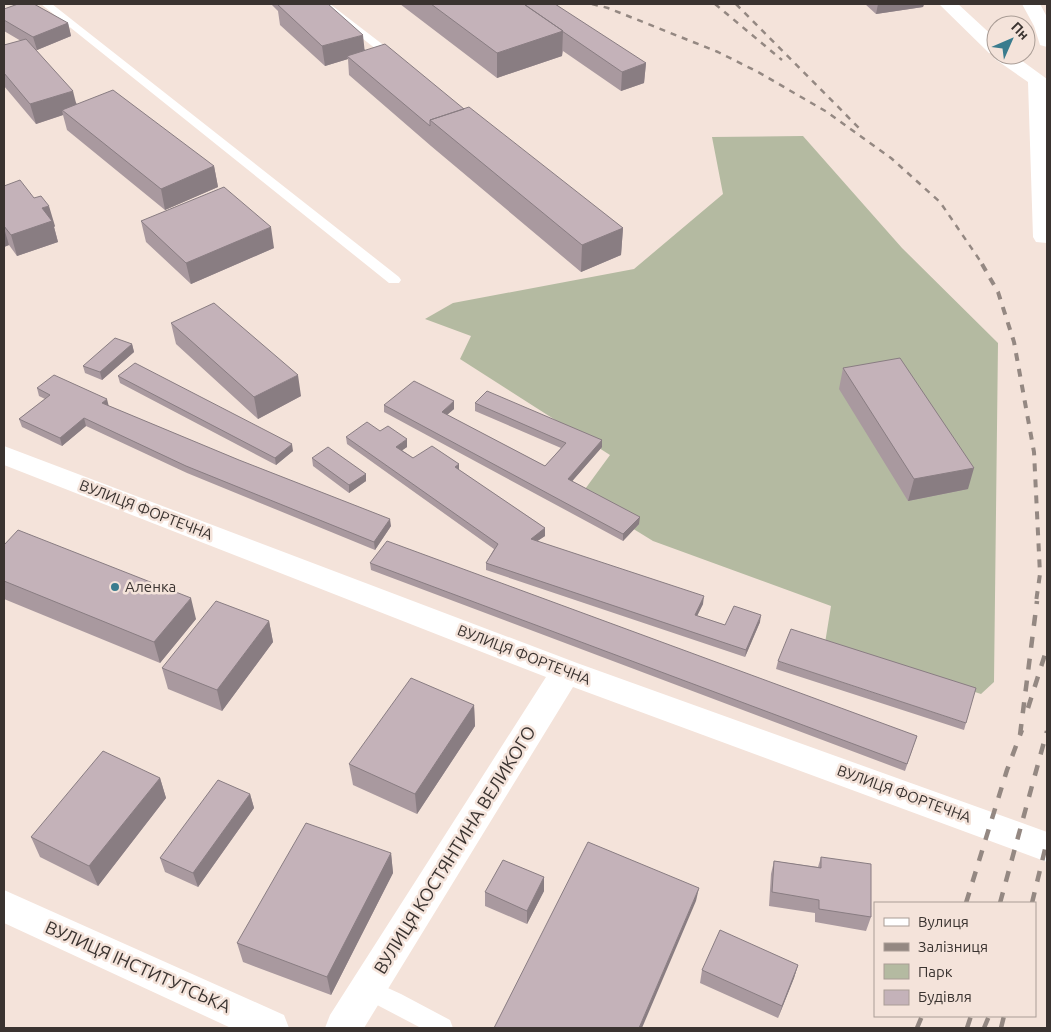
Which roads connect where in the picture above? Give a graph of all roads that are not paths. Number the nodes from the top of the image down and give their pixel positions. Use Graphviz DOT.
graph roads {
  1 [pos="46,4"];
  2 [pos="324,4"];
  3 [pos="948,4"];
  4 [pos="1031,4"];
  5 [pos="986,40"];
  6 [pos="1047,41"];
  7 [pos="402,65"];
  8 [pos="1024,65"];
  9 [pos="1043,74"];
  10 [pos="1044,237"];
  11 [pos="394,280"];
  12 [pos="4,455"];
  13 [pos="566,672"];
  14 [pos="1047,847"];
  15 [pos="4,906"];
  16 [pos="368,989"];
  17 [pos="271,1028"];
  18 [pos="344,1028"];
  19 [pos="442,1028"];
  1 -- 11 [label="lane"];
  2 -- 7 [label="lane"];
  3 -- 5 [label="street"];
  4 -- 6 [label="street"];
  8 -- 9 [label="street"];
  9 -- 10 [label="street"];
  12 -- 13 [label="street, ВУЛИЦЯ ФОРТЕЧНА"];
  13 -- 14 [label="street, ВУЛИЦЯ ФОРТЕЧНА"];
  13 -- 16 [label="street, ВУЛИЦЯ КОСТЯНТИНА ВЕЛИКОГО"];
  15 -- 17 [label="street, ВУЛИЦЯ ІНСТИТУТСЬКА"];
  16 -- 18 [label="street, ВУЛИЦЯ КОСТЯНТИНА ВЕЛИКОГО"];
  16 -- 19 [label="lane"];
}
